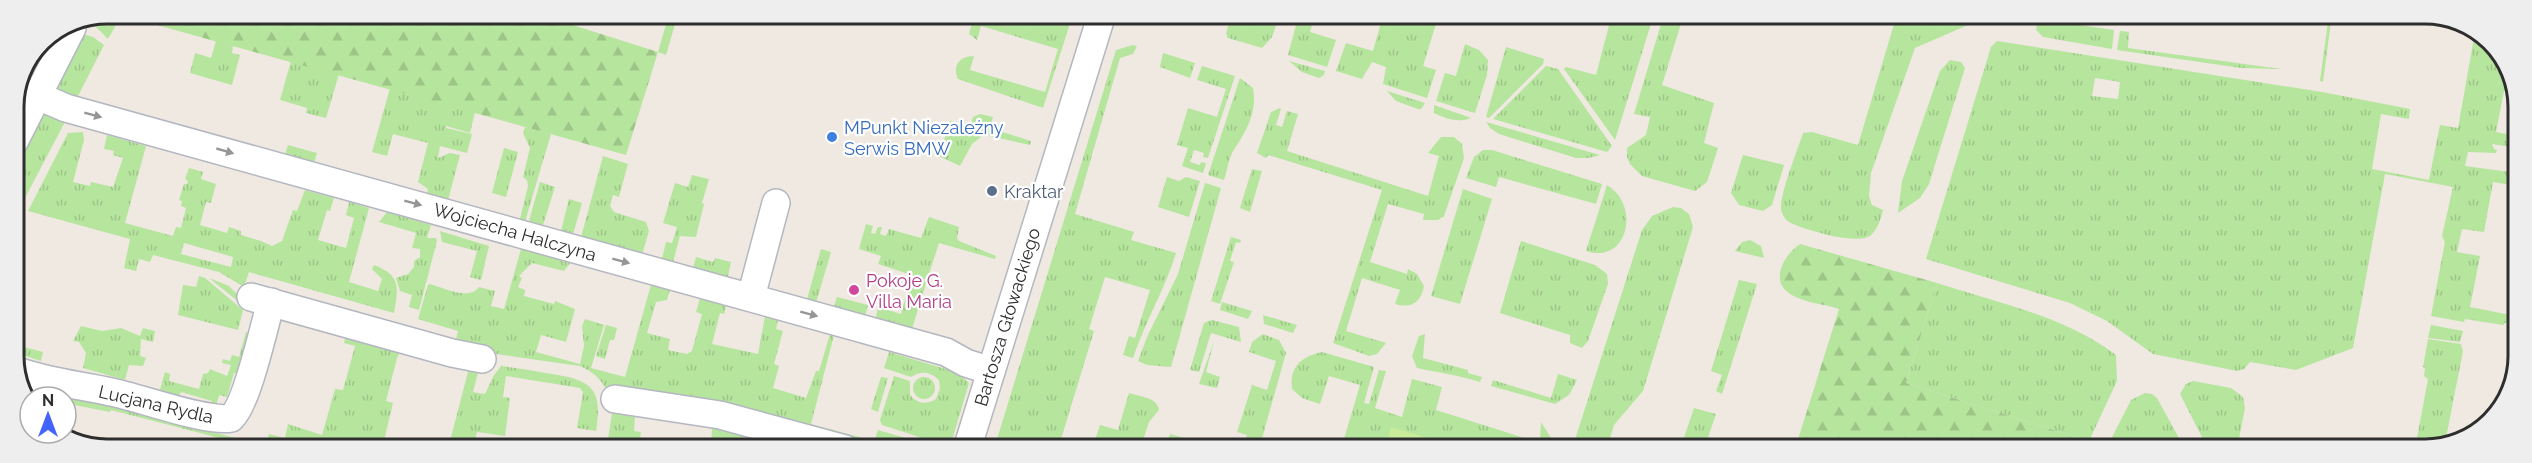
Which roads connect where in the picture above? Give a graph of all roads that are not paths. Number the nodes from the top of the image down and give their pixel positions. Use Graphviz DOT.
graph roads {
  1 [pos="1099,24"];
  2 [pos="69,33"];
  3 [pos="38,96"];
  4 [pos="24,123"];
  5 [pos="776,203"];
  6 [pos="751,297"];
  7 [pos="482,359"];
  8 [pos="991,371"];
  9 [pos="26,374"];
  10 [pos="615,399"];
  11 [pos="808,439"];
  12 [pos="970,439"];
  1 -- 8 [label="street, Bartosza Głowackiego"];
  2 -- 3 [label="street"];
  3 -- 4 [label="street"];
  3 -- 6 [label="street, Wojciecha Halczyna, one-way"];
  5 -- 6 [label="street"];
  6 -- 8 [label="street, Wojciecha Halczyna, one-way"];
  7 -- 9 [label="street, Lucjana Rydla"];
  8 -- 12 [label="street, Bartosza Głowackiego"];
  10 -- 11 [label="street"];
}
